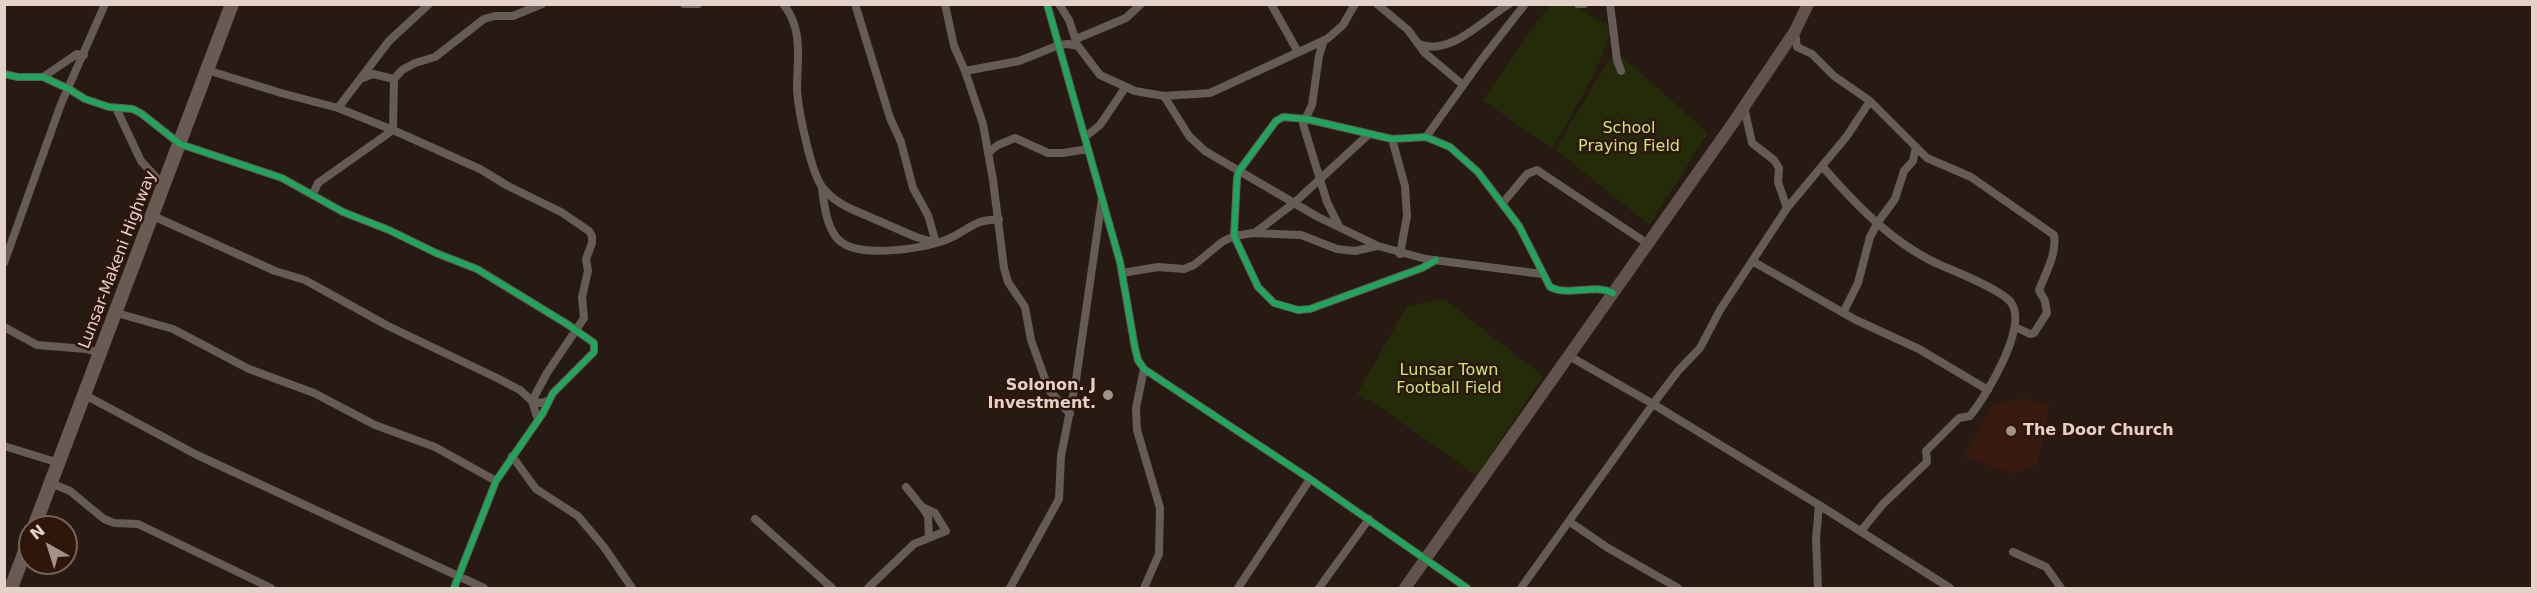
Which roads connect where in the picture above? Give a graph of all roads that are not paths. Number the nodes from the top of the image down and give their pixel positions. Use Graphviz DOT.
graph roads {
  1 [pos="105,4"];
  2 [pos="232,4"];
  3 [pos="429,4"];
  4 [pos="684,4"];
  5 [pos="698,4"];
  6 [pos="783,4"];
  7 [pos="855,4"];
  8 [pos="945,4"];
  9 [pos="1047,4"];
  10 [pos="1059,4"];
  11 [pos="1141,4"];
  12 [pos="1271,4"];
  13 [pos="1355,4"];
  14 [pos="1377,4"];
  15 [pos="1509,4"];
  16 [pos="1525,4"];
  17 [pos="1578,4"];
  18 [pos="1584,4"];
  19 [pos="1610,4"];
  20 [pos="1808,4"];
  21 [pos="536,6"];
  22 [pos="1795,31"];
  23 [pos="1324,40"];
  24 [pos="1071,42"];
  25 [pos="1419,44"];
  26 [pos="1298,52"];
  27 [pos="84,55"];
  28 [pos="207,70"];
  29 [pos="965,71"];
  30 [pos="1622,71"];
  31 [pos="4,74"];
  32 [pos="43,77"];
  33 [pos="362,78"];
  34 [pos="394,79"];
  35 [pos="1463,86"];
  36 [pos="69,88"];
  37 [pos="1125,88"];
  38 [pos="1164,96"];
  39 [pos="1870,101"];
  40 [pos="1744,107"];
  41 [pos="116,108"];
  42 [pos="338,108"];
  43 [pos="1306,118"];
  44 [pos="393,130"];
  45 [pos="1369,134"];
  46 [pos="1085,137"];
  47 [pos="1426,137"];
  48 [pos="1392,139"];
  49 [pos="180,144"];
  50 [pos="1916,147"];
  51 [pos="1088,149"];
  52 [pos="988,153"];
  53 [pos="1822,166"];
  54 [pos="1239,171"];
  55 [pos="1320,178"];
  56 [pos="164,186"];
  57 [pos="822,188"];
  58 [pos="313,194"];
  59 [pos="1103,195"];
  60 [pos="1294,203"];
  61 [pos="1502,204"];
  62 [pos="1787,208"];
  63 [pos="153,216"];
  64 [pos="999,219"];
  65 [pos="1878,222"];
  66 [pos="1342,229"];
  67 [pos="1253,233"];
  68 [pos="1234,236"];
  69 [pos="936,243"];
  70 [pos="1648,244"];
  71 [pos="1377,246"];
  72 [pos="1400,254"];
  73 [pos="1436,260"];
  74 [pos="1752,261"];
  75 [pos="4,263"];
  76 [pos="1122,273"];
  77 [pos="1542,274"];
  78 [pos="1613,293"];
  79 [pos="117,313"];
  80 [pos="1843,313"];
  81 [pos="4,327"];
  82 [pos="2015,327"];
  83 [pos="578,331"];
  84 [pos="100,353"];
  85 [pos="1569,356"];
  86 [pos="1144,369"];
  87 [pos="1988,390"];
  88 [pos="85,394"];
  89 [pos="548,400"];
  90 [pos="532,401"];
  91 [pos="1653,404"];
  92 [pos="1070,414"];
  93 [pos="538,420"];
  94 [pos="4,446"];
  95 [pos="512,456"];
  96 [pos="59,463"];
  97 [pos="1310,479"];
  98 [pos="496,481"];
  99 [pos="51,483"];
  100 [pos="906,487"];
  101 [pos="1819,505"];
  102 [pos="922,507"];
  103 [pos="39,515"];
  104 [pos="755,519"];
  105 [pos="1369,519"];
  106 [pos="1570,522"];
  107 [pos="1861,531"];
  108 [pos="929,537"];
  109 [pos="2013,552"];
  110 [pos="1426,559"];
  111 [pos="18,570"];
  112 [pos="459,577"];
  113 [pos="1931,578"];
  114 [pos="11,588"];
  115 [pos="271,588"];
  116 [pos="454,588"];
  117 [pos="484,588"];
  118 [pos="632,588"];
  119 [pos="832,588"];
  120 [pos="868,588"];
  121 [pos="1010,588"];
  122 [pos="1144,588"];
  123 [pos="1238,588"];
  124 [pos="1319,588"];
  125 [pos="1405,588"];
  126 [pos="1467,588"];
  127 [pos="1521,588"];
  128 [pos="1678,588"];
  129 [pos="1818,588"];
  130 [pos="1932,588"];
  131 [pos="1950,588"];
  132 [pos="2061,588"];
  1 -- 27 [label="street"];
  2 -- 28 [label="main road, Lunsar-Makeni Highway"];
  3 -- 33 [label="street"];
  4 -- 5 [label="street"];
  6 -- 57 [label="street"];
  7 -- 69 [label="street"];
  8 -- 29 [label="street"];
  9 -- 24 [label="street"];
  10 -- 24 [label="street"];
  11 -- 24 [label="street"];
  12 -- 26 [label="street"];
  13 -- 23 [label="street"];
  14 -- 25 [label="street"];
  15 -- 25 [label="street"];
  16 -- 35 [label="street"];
  17 -- 18 [label="street"];
  19 -- 30 [label="street"];
  20 -- 22 [label="street"];
  21 -- 34 [label="street"];
  22 -- 39 [label="street"];
  22 -- 40 [label="street"];
  23 -- 26 [label="street"];
  23 -- 43 [label="street"];
  24 -- 29 [label="street"];
  24 -- 37 [label="street"];
  24 -- 46 [label="street"];
  25 -- 35 [label="street"];
  26 -- 38 [label="street"];
  27 -- 32 [label="street"];
  27 -- 36 [label="street"];
  28 -- 42 [label="street"];
  28 -- 49 [label="main road, Lunsar-Makeni Highway"];
  29 -- 52 [label="street"];
  31 -- 32 [label="street"];
  32 -- 36 [label="street"];
  33 -- 34 [label="street"];
  33 -- 42 [label="street"];
  34 -- 44 [label="street"];
  35 -- 47 [label="street"];
  36 -- 41 [label="street"];
  36 -- 75 [label="street"];
  37 -- 38 [label="street"];
  37 -- 46 [label="street"];
  38 -- 54 [label="street"];
  39 -- 50 [label="street"];
  39 -- 53 [label="street"];
  40 -- 62 [label="street"];
  40 -- 70 [label="street"];
  41 -- 49 [label="street"];
  41 -- 56 [label="street"];
  42 -- 44 [label="street"];
  43 -- 45 [label="street"];
  43 -- 54 [label="street"];
  43 -- 55 [label="street"];
  44 -- 58 [label="street"];
  44 -- 83 [label="street"];
  45 -- 48 [label="street"];
  45 -- 55 [label="street"];
  46 -- 51 [label="street"];
  47 -- 48 [label="street"];
  47 -- 61 [label="street"];
  48 -- 72 [label="street"];
  49 -- 56 [label="main road, Lunsar-Makeni Highway"];
  49 -- 58 [label="street"];
  50 -- 65 [label="street"];
  50 -- 82 [label="street"];
  51 -- 52 [label="street"];
  51 -- 59 [label="street"];
  52 -- 64 [label="street"];
  53 -- 62 [label="street"];
  53 -- 65 [label="street"];
  54 -- 60 [label="street"];
  54 -- 68 [label="street"];
  55 -- 60 [label="street"];
  55 -- 66 [label="street"];
  56 -- 63 [label="main road, Lunsar-Makeni Highway"];
  57 -- 69 [label="street"];
  57 -- 69 [label="street"];
  58 -- 83 [label="street"];
  59 -- 76 [label="street"];
  59 -- 92 [label="street"];
  60 -- 66 [label="street"];
  60 -- 67 [label="street"];
  61 -- 70 [label="street"];
  61 -- 77 [label="street"];
  62 -- 74 [label="street"];
  63 -- 79 [label="main road, Lunsar-Makeni Highway"];
  63 -- 90 [label="street"];
  64 -- 69 [label="street"];
  64 -- 92 [label="street"];
  65 -- 80 [label="street"];
  65 -- 82 [label="street"];
  66 -- 71 [label="street"];
  67 -- 68 [label="street"];
  67 -- 71 [label="street"];
  68 -- 73 [label="street"];
  68 -- 76 [label="street"];
  70 -- 78 [label="street"];
  71 -- 72 [label="street"];
  72 -- 73 [label="street"];
  73 -- 77 [label="street"];
  74 -- 80 [label="street"];
  74 -- 91 [label="street"];
  76 -- 86 [label="street"];
  77 -- 78 [label="street"];
  78 -- 85 [label="street"];
  79 -- 84 [label="main road, Lunsar-Makeni Highway"];
  79 -- 98 [label="street"];
  80 -- 87 [label="street"];
  81 -- 84 [label="street"];
  82 -- 87 [label="street"];
  83 -- 89 [label="street"];
  83 -- 90 [label="street"];
  84 -- 88 [label="main road, Lunsar-Makeni Highway"];
  85 -- 91 [label="street"];
  85 -- 110 [label="street"];
  86 -- 97 [label="street"];
  86 -- 122 [label="street"];
  87 -- 107 [label="street"];
  88 -- 96 [label="main road, Lunsar-Makeni Highway"];
  88 -- 112 [label="street"];
  89 -- 90 [label="street"];
  89 -- 93 [label="street"];
  90 -- 93 [label="street"];
  91 -- 101 [label="street"];
  91 -- 106 [label="street"];
  92 -- 121 [label="street"];
  93 -- 95 [label="street"];
  94 -- 96 [label="street"];
  95 -- 98 [label="street"];
  95 -- 118 [label="street"];
  96 -- 99 [label="main road, Lunsar-Makeni Highway"];
  97 -- 105 [label="street"];
  97 -- 123 [label="street"];
  98 -- 112 [label="street"];
  99 -- 103 [label="main road, Lunsar-Makeni Highway"];
  99 -- 115 [label="street"];
  100 -- 102 [label="street"];
  101 -- 107 [label="street"];
  101 -- 129 [label="street"];
  102 -- 108 [label="street"];
  102 -- 108 [label="street"];
  104 -- 119 [label="street"];
  105 -- 110 [label="street"];
  105 -- 124 [label="street"];
  106 -- 127 [label="street"];
  106 -- 128 [label="street"];
  107 -- 113 [label="street"];
  108 -- 120 [label="street"];
  109 -- 132 [label="street"];
  110 -- 125 [label="street"];
  110 -- 126 [label="street"];
  111 -- 114 [label="main road"];
  112 -- 116 [label="street"];
  112 -- 117 [label="street"];
  113 -- 130 [label="street"];
  113 -- 131 [label="street"];
}
